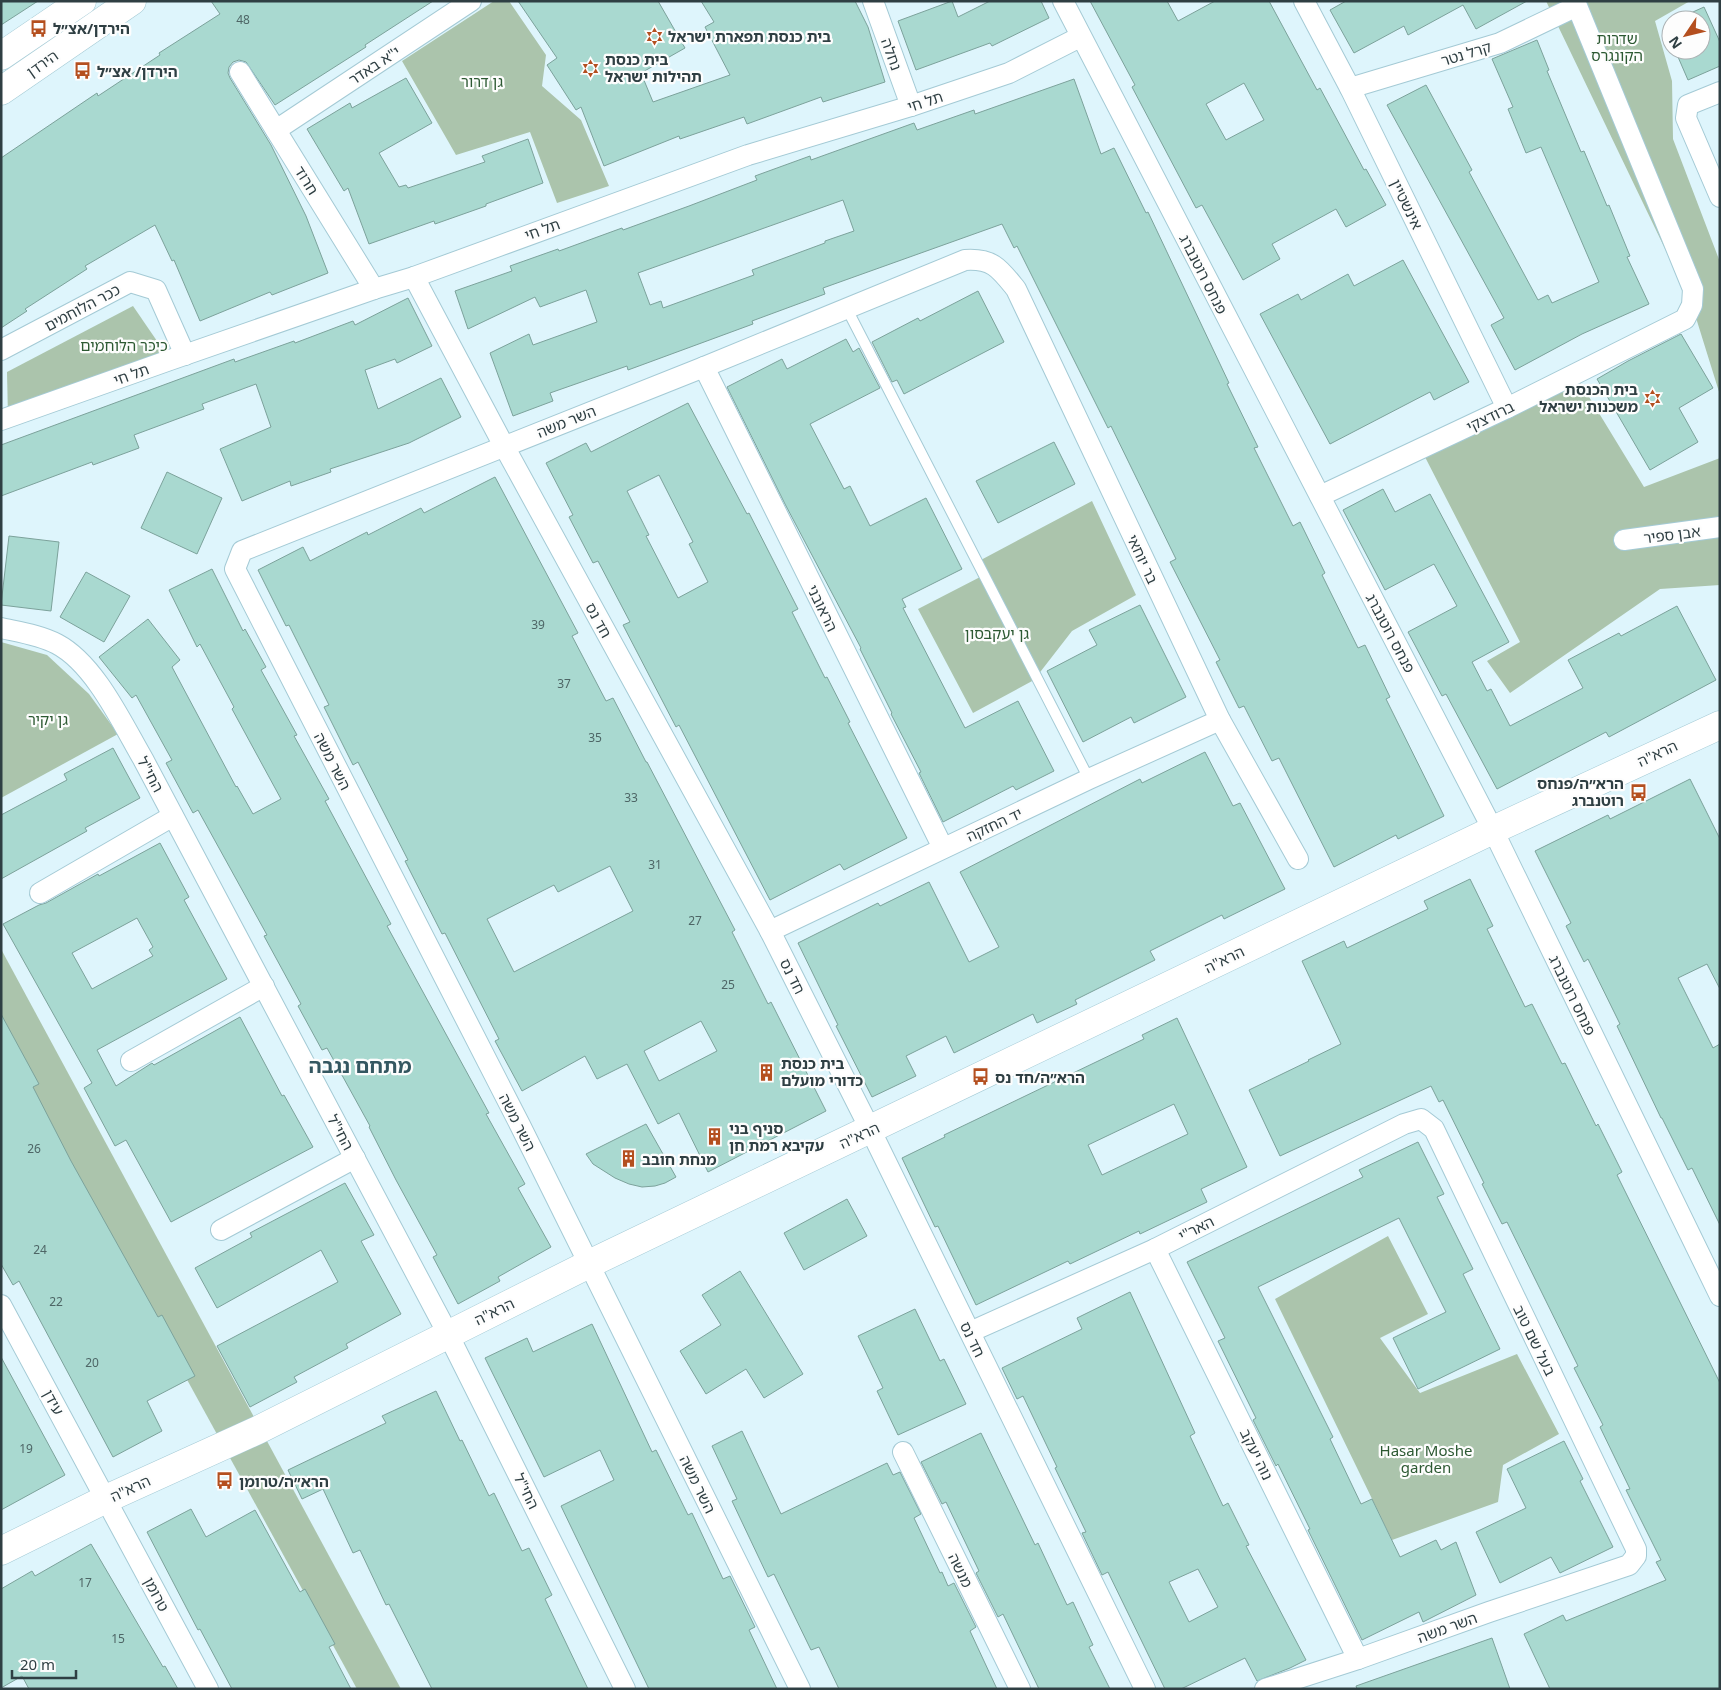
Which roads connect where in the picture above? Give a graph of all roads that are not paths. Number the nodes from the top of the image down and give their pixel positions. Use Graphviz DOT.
graph roads {
  1 [pos="82,1"];
  2 [pos="132,1"];
  3 [pos="472,1"];
  4 [pos="873,1"];
  5 [pos="1063,1"];
  6 [pos="1304,1"];
  7 [pos="1080,37"];
  8 [pos="1,56"];
  9 [pos="240,72"];
  10 [pos="1350,88"];
  11 [pos="1,91"];
  12 [pos="1720,92"];
  13 [pos="911,106"];
  14 [pos="276,130"];
  15 [pos="1720,197"];
  16 [pos="988,262"];
  17 [pos="414,277"];
  18 [pos="374,289"];
  19 [pos="847,309"];
  20 [pos="1685,319"];
  21 [pos="1,350"];
  22 [pos="185,354"];
  23 [pos="704,367"];
  24 [pos="1507,408"];
  25 [pos="1,420"];
  26 [pos="504,446"];
  27 [pos="1320,496"];
  28 [pos="1720,528"];
  29 [pos="1624,540"];
  30 [pos="1,628"];
  31 [pos="1220,720"];
  32 [pos="1720,725"];
  33 [pos="1089,780"];
  34 [pos="173,816"];
  35 [pos="1493,830"];
  36 [pos="943,848"];
  37 [pos="1298,859"];
  38 [pos="40,893"];
  39 [pos="770,930"];
  40 [pos="264,986"];
  41 [pos="131,1061"];
  42 [pos="1421,1119"];
  43 [pos="870,1129"];
  44 [pos="355,1158"];
  45 [pos="221,1230"];
  46 [pos="1155,1249"];
  47 [pos="589,1264"];
  48 [pos="1714,1268"];
  49 [pos="1720,1296"];
  50 [pos="3,1314"];
  51 [pos="970,1332"];
  52 [pos="448,1334"];
  53 [pos="903,1452"];
  54 [pos="106,1499"];
  55 [pos="1,1550"];
  56 [pos="1629,1564"];
  57 [pos="1358,1659"];
  58 [pos="208,1689"];
  59 [pos="625,1689"];
  60 [pos="800,1689"];
  61 [pos="1020,1689"];
  62 [pos="1145,1689"];
  63 [pos="1265,1689"];
  1 -- 8 [label="street, הירדן"];
  2 -- 11 [label="street, הירדן"];
  3 -- 14 [label="street, י\"א באדר"];
  4 -- 13 [label="street, נחלה"];
  5 -- 7 [label="street, פנחס רוטנברג"];
  6 -- 10 [label="street, אינשטיין"];
  7 -- 13 [label="street, תל חי"];
  7 -- 27 [label="street, פנחס רוטנברג"];
  9 -- 14 [label="street, חרוד"];
  10 -- 20 [label="street, קרל נטר"];
  10 -- 24 [label="street, אינשטיין"];
  12 -- 15 [label="street"];
  13 -- 17 [label="street, תל חי"];
  14 -- 18 [label="street, חרוד"];
  16 -- 19 [label="street, השר משה"];
  16 -- 31 [label="street, בר יוחאי"];
  17 -- 18 [label="street, תל חי"];
  17 -- 26 [label="street, חד נס"];
  18 -- 22 [label="street, תל חי"];
  19 -- 23 [label="street, השר משה"];
  19 -- 33 [label="lane"];
  20 -- 24 [label="street, ברודצקי"];
  21 -- 22 [label="street, ככר הלוחמים"];
  22 -- 25 [label="street, תל חי"];
  23 -- 26 [label="street, השר משה"];
  23 -- 36 [label="street, הראובני"];
  24 -- 27 [label="street, ברודצקי"];
  26 -- 39 [label="street, חד נס"];
  26 -- 47 [label="street, השר משה"];
  27 -- 35 [label="street, פנחס רוטנברג"];
  28 -- 29 [label="street, אבן ספיר"];
  30 -- 34 [label="street, החי\"ל"];
  31 -- 33 [label="street, יד החזקה"];
  31 -- 37 [label="street, בר יוחאי"];
  32 -- 35 [label="street, הרא\"ה"];
  33 -- 36 [label="street, יד החזקה"];
  34 -- 38 [label="street"];
  34 -- 40 [label="street, החי\"ל"];
  35 -- 43 [label="street, הרא\"ה"];
  35 -- 48 [label="street, פנחס רוטנברג"];
  36 -- 39 [label="street, יד החזקה"];
  39 -- 43 [label="street, חד נס"];
  40 -- 41 [label="street"];
  40 -- 44 [label="street, החי\"ל"];
  42 -- 46 [label="street, האר\"י"];
  42 -- 56 [label="street, בעל שם טוב"];
  43 -- 47 [label="street, הרא\"ה"];
  43 -- 51 [label="street, חד נס"];
  44 -- 45 [label="street"];
  44 -- 52 [label="street, החי\"ל"];
  46 -- 51 [label="street, האר\"י"];
  46 -- 57 [label="street, נוה יעקב"];
  47 -- 52 [label="street, הרא\"ה"];
  47 -- 60 [label="street, השר משה"];
  48 -- 49 [label="street, פנחס רוטנברג"];
  50 -- 54 [label="street, עידן"];
  51 -- 62 [label="street, חד נס"];
  52 -- 54 [label="street, הרא\"ה"];
  52 -- 59 [label="street, החי\"ל"];
  53 -- 61 [label="street, מנשה"];
  54 -- 55 [label="street, הרא\"ה"];
  54 -- 58 [label="street, טרומן"];
  56 -- 57 [label="street, השר משה"];
  57 -- 63 [label="street, השר משה"];
}
